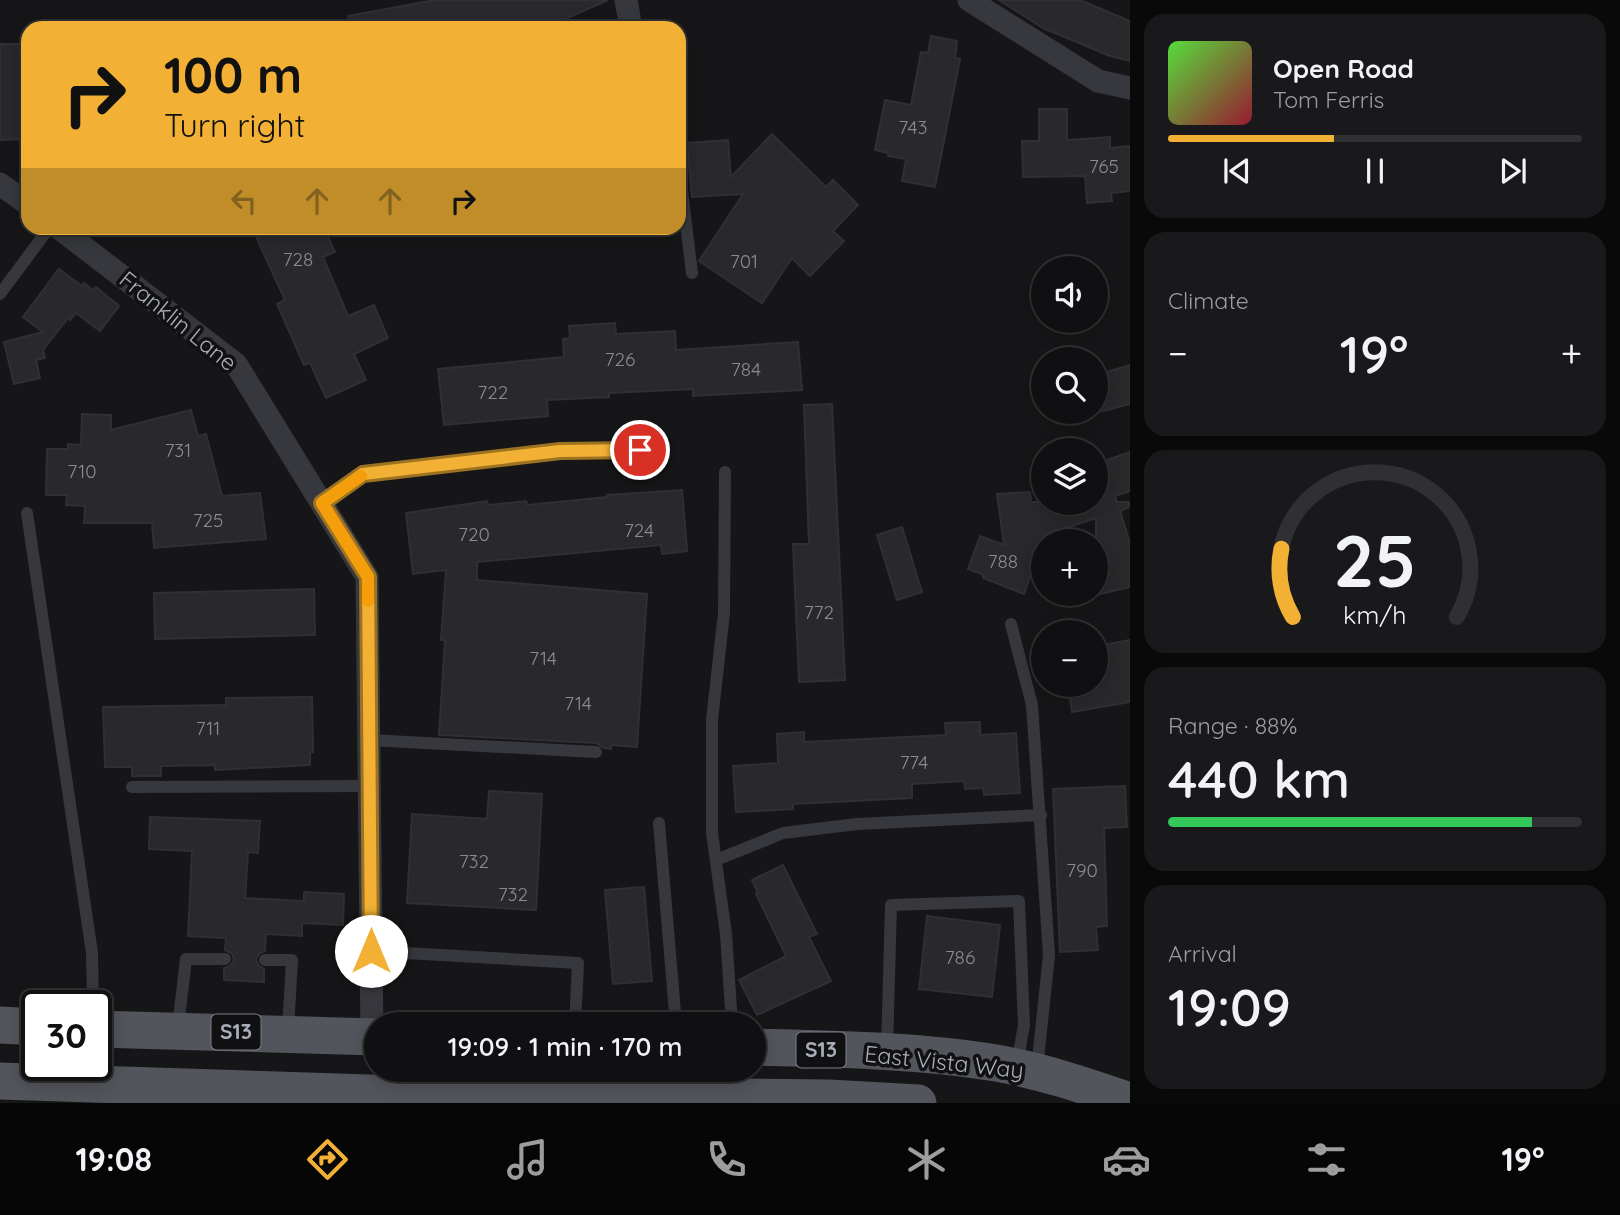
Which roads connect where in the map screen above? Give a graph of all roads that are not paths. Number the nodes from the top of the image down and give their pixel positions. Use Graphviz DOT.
graph roads {
  1 [pos="626,0"];
  2 [pos="969,0"];
  3 [pos="630,21"];
  4 [pos="1130,88"];
  5 [pos="0,184"];
  6 [pos="21,199"];
  7 [pos="686,224"];
  8 [pos="44,235"];
  9 [pos="69,235"];
  10 [pos="692,272"];
  11 [pos="0,294"];
  12 [pos="640,450"];
  13 [pos="725,472"];
  14 [pos="322,503"];
  15 [pos="27,513"];
  16 [pos="1012,624"];
  17 [pos="369,740"];
  18 [pos="596,752"];
  19 [pos="132,786"];
  20 [pos="370,786"];
  21 [pos="1041,815"];
  22 [pos="659,823"];
  23 [pos="716,860"];
  24 [pos="371,951"];
  25 [pos="225,959"];
  26 [pos="265,960"];
  27 [pos="93,990"];
  28 [pos="372,1012"];
  29 [pos="576,1012"];
  30 [pos="675,1012"];
  31 [pos="731,1012"];
  32 [pos="0,1025"];
  33 [pos="21,1026"];
  34 [pos="112,1029"];
  35 [pos="177,1030"];
  36 [pos="288,1034"];
  37 [pos="766,1048"];
  38 [pos="887,1054"];
  39 [pos="364,1064"];
  40 [pos="364,1068"];
  41 [pos="1026,1070"];
  42 [pos="0,1081"];
  43 [pos="429,1082"];
  44 [pos="498,1099"];
  45 [pos="572,1100"];
  46 [pos="711,1101"];
  47 [pos="1130,1101"];
  48 [pos="906,1103"];
  49 [pos="918,1103"];
  1 -- 3 [label="street"];
  2 -- 4 [label="street"];
  5 -- 6 [label="street"];
  7 -- 10 [label="lane"];
  8 -- 11 [label="lane"];
  9 -- 14 [label="street, Franklin Lane"];
  12 -- 14 [label="lane"];
  13 -- 23 [label="lane"];
  14 -- 17 [label="street, Franklin Lane"];
  15 -- 27 [label="lane"];
  16 -- 21 [label="lane"];
  17 -- 18 [label="lane"];
  17 -- 20 [label="street, Franklin Lane"];
  19 -- 20 [label="lane"];
  20 -- 24 [label="street, Franklin Lane"];
  21 -- 23 [label="lane"];
  21 -- 41 [label="lane"];
  22 -- 30 [label="lane"];
  23 -- 31 [label="lane"];
  24 -- 28 [label="street, Franklin Lane"];
  24 -- 29 [label="lane"];
  25 -- 35 [label="lane"];
  26 -- 36 [label="lane"];
  32 -- 33 [label="main road"];
  34 -- 35 [label="main road, East Vista Way / S13"];
  35 -- 36 [label="main road, East Vista Way / S13"];
  36 -- 39 [label="main road, East Vista Way / S13"];
  37 -- 38 [label="main road, East Vista Way / S13"];
  38 -- 41 [label="main road, East Vista Way / S13"];
  38 -- 41 [label="lane"];
  40 -- 42 [label="main road, East Vista Way"];
  41 -- 47 [label="main road, East Vista Way / S13"];
  43 -- 44 [label="main road, East Vista Way"];
  44 -- 45 [label="main road, East Vista Way"];
  45 -- 46 [label="main road, East Vista Way"];
  46 -- 48 [label="main road, East Vista Way"];
  48 -- 49 [label="main road, East Vista Way"];
}
